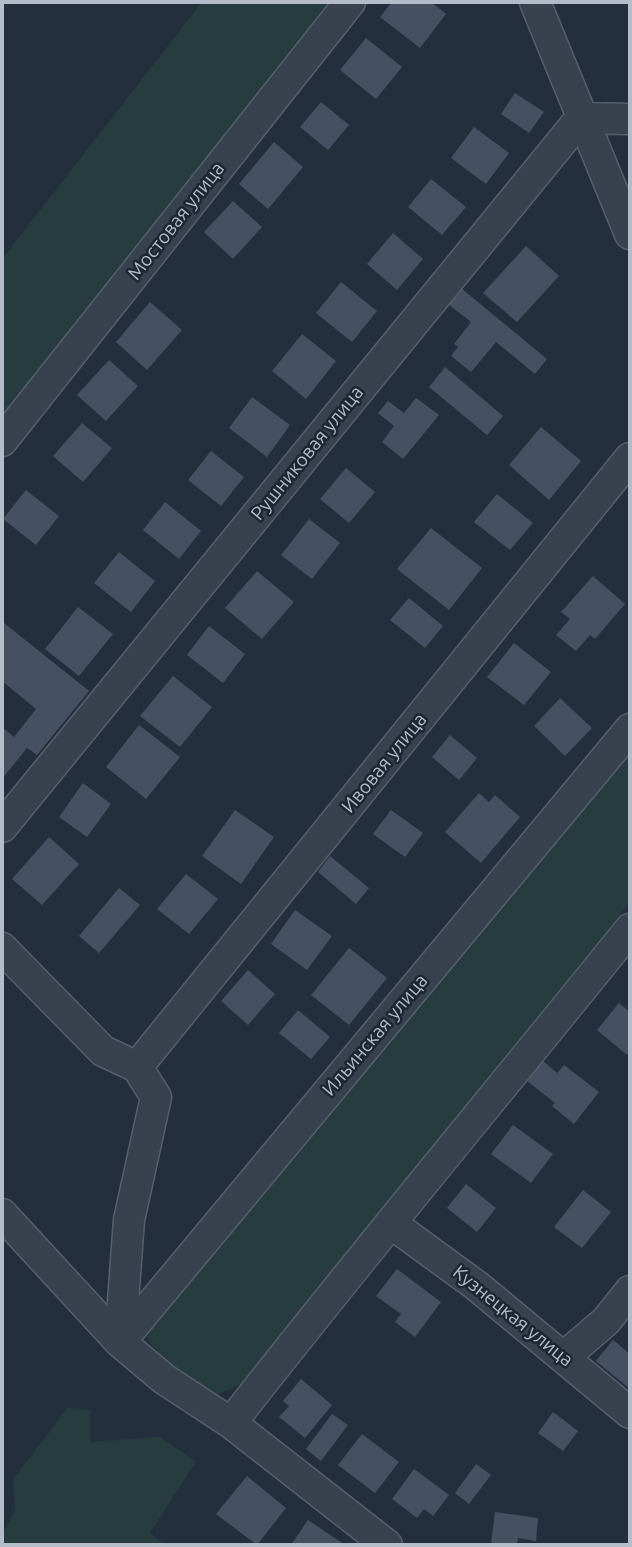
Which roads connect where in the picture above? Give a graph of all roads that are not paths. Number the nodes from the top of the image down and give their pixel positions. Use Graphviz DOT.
graph roads {
  1 [pos="350,2"];
  2 [pos="535,2"];
  3 [pos="581,118"];
  4 [pos="630,119"];
  5 [pos="630,234"];
  6 [pos="2,441"];
  7 [pos="630,458"];
  8 [pos="630,729"];
  9 [pos="2,827"];
  10 [pos="630,929"];
  11 [pos="2,948"];
  12 [pos="137,1067"];
  13 [pos="2,1214"];
  14 [pos="392,1224"];
  15 [pos="630,1291"];
  16 [pos="120,1342"];
  17 [pos="564,1357"];
  18 [pos="630,1413"];
  19 [pos="231,1423"];
  20 [pos="387,1545"];
  1 -- 6 [label="street, Мостовая улица"];
  2 -- 3 [label="street"];
  3 -- 4 [label="street"];
  3 -- 5 [label="street"];
  3 -- 9 [label="street, Рушниковая улица"];
  7 -- 12 [label="street, Ивовая улица"];
  8 -- 16 [label="street, Ильинская улица"];
  10 -- 14 [label="street"];
  11 -- 12 [label="street"];
  12 -- 16 [label="street"];
  13 -- 16 [label="street"];
  14 -- 17 [label="street, Кузнецкая улица"];
  14 -- 19 [label="street"];
  15 -- 17 [label="street"];
  16 -- 19 [label="street"];
  17 -- 18 [label="street, Кузнецкая улица"];
  19 -- 20 [label="street"];
}
